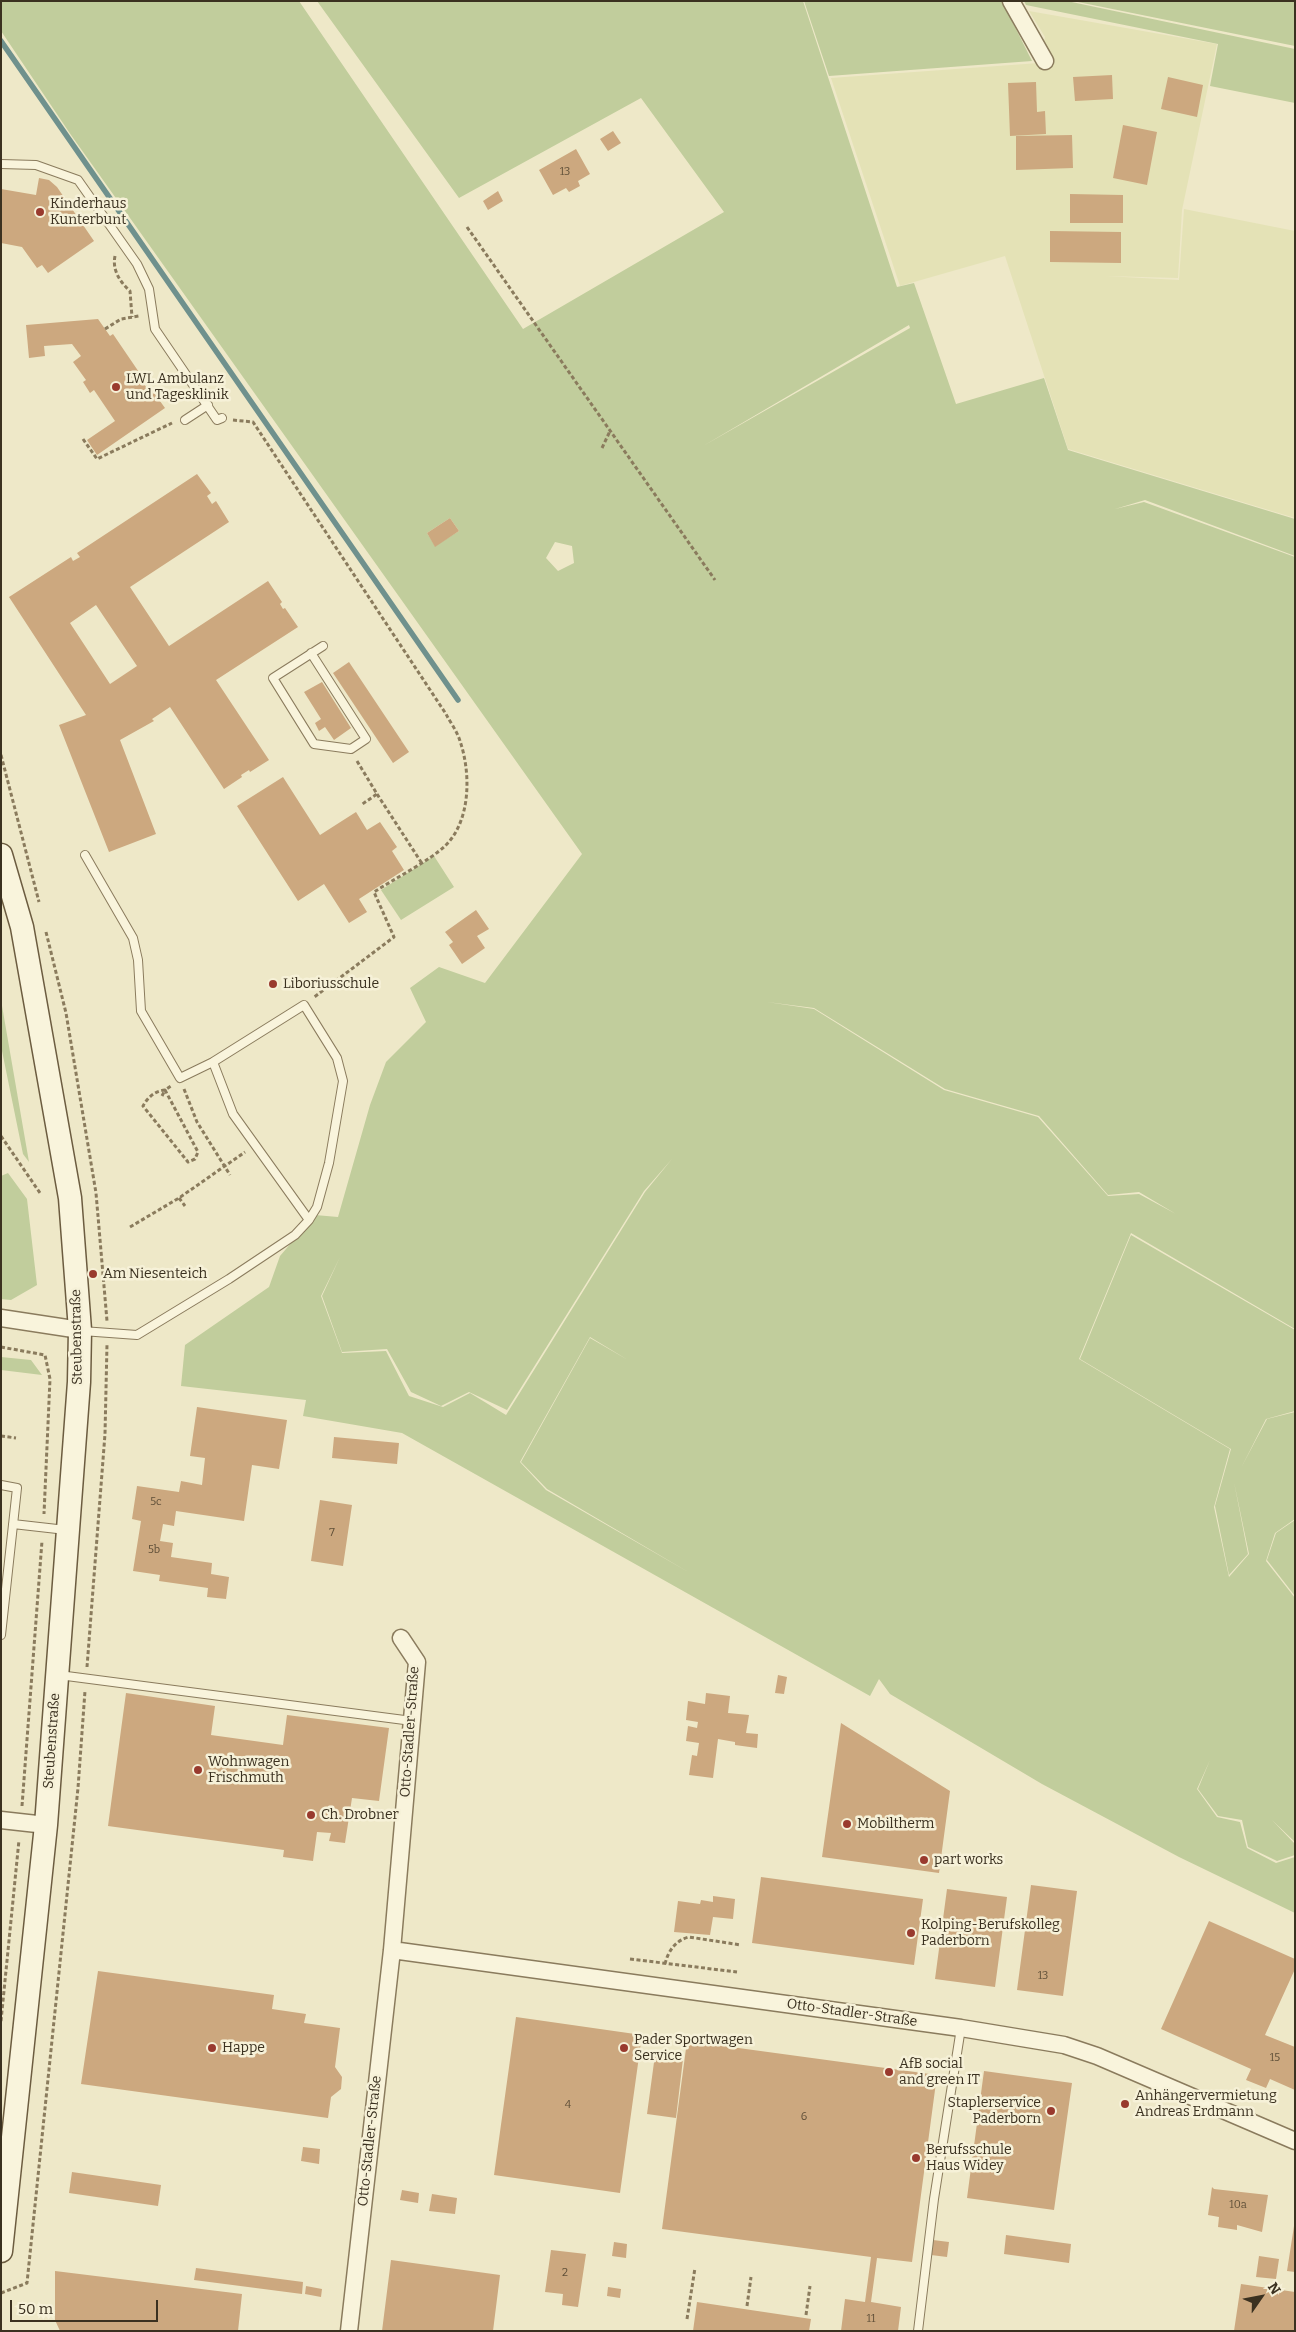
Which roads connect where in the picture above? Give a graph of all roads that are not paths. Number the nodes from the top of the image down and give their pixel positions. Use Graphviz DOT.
graph roads {
  1 [pos="1011,1"];
  2 [pos="1045,61"];
  3 [pos="1,164"];
  4 [pos="208,405"];
  5 [pos="222,418"];
  6 [pos="185,420"];
  7 [pos="323,646"];
  8 [pos="311,653"];
  9 [pos="1,855"];
  10 [pos="86,855"];
  11 [pos="213,1062"];
  12 [pos="309,1220"];
  13 [pos="1,1318"];
  14 [pos="80,1330"];
  15 [pos="1,1485"];
  16 [pos="13,1524"];
  17 [pos="68,1530"];
  18 [pos="1,1635"];
  19 [pos="401,1638"];
  20 [pos="57,1675"];
  21 [pos="412,1721"];
  22 [pos="1,1820"];
  23 [pos="46,1825"];
  24 [pos="392,1950"];
  25 [pos="961,2028"];
  26 [pos="1295,2141"];
  27 [pos="1,2251"];
  28 [pos="349,2331"];
  29 [pos="918,2331"];
  1 -- 2 [label="street"];
  3 -- 4 [label="lane"];
  4 -- 5 [label="lane"];
  4 -- 6 [label="lane"];
  7 -- 8 [label="lane"];
  8 -- 8 [label="lane"];
  9 -- 14 [label="street, Steubenstraße"];
  10 -- 11 [label="lane"];
  11 -- 12 [label="lane"];
  11 -- 12 [label="lane"];
  12 -- 14 [label="lane"];
  13 -- 14 [label="street"];
  14 -- 17 [label="street, Steubenstraße"];
  15 -- 16 [label="lane"];
  16 -- 17 [label="lane"];
  16 -- 18 [label="lane"];
  17 -- 20 [label="street, Steubenstraße"];
  19 -- 21 [label="street, Otto-Stadler-Straße"];
  20 -- 21 [label="lane"];
  20 -- 23 [label="street, Steubenstraße"];
  21 -- 24 [label="street, Otto-Stadler-Straße"];
  22 -- 23 [label="street"];
  23 -- 27 [label="street, Steubenstraße"];
  24 -- 25 [label="street, Otto-Stadler-Straße"];
  24 -- 28 [label="street, Otto-Stadler-Straße"];
  25 -- 26 [label="street, Otto-Stadler-Straße"];
  25 -- 29 [label="lane"];
}
